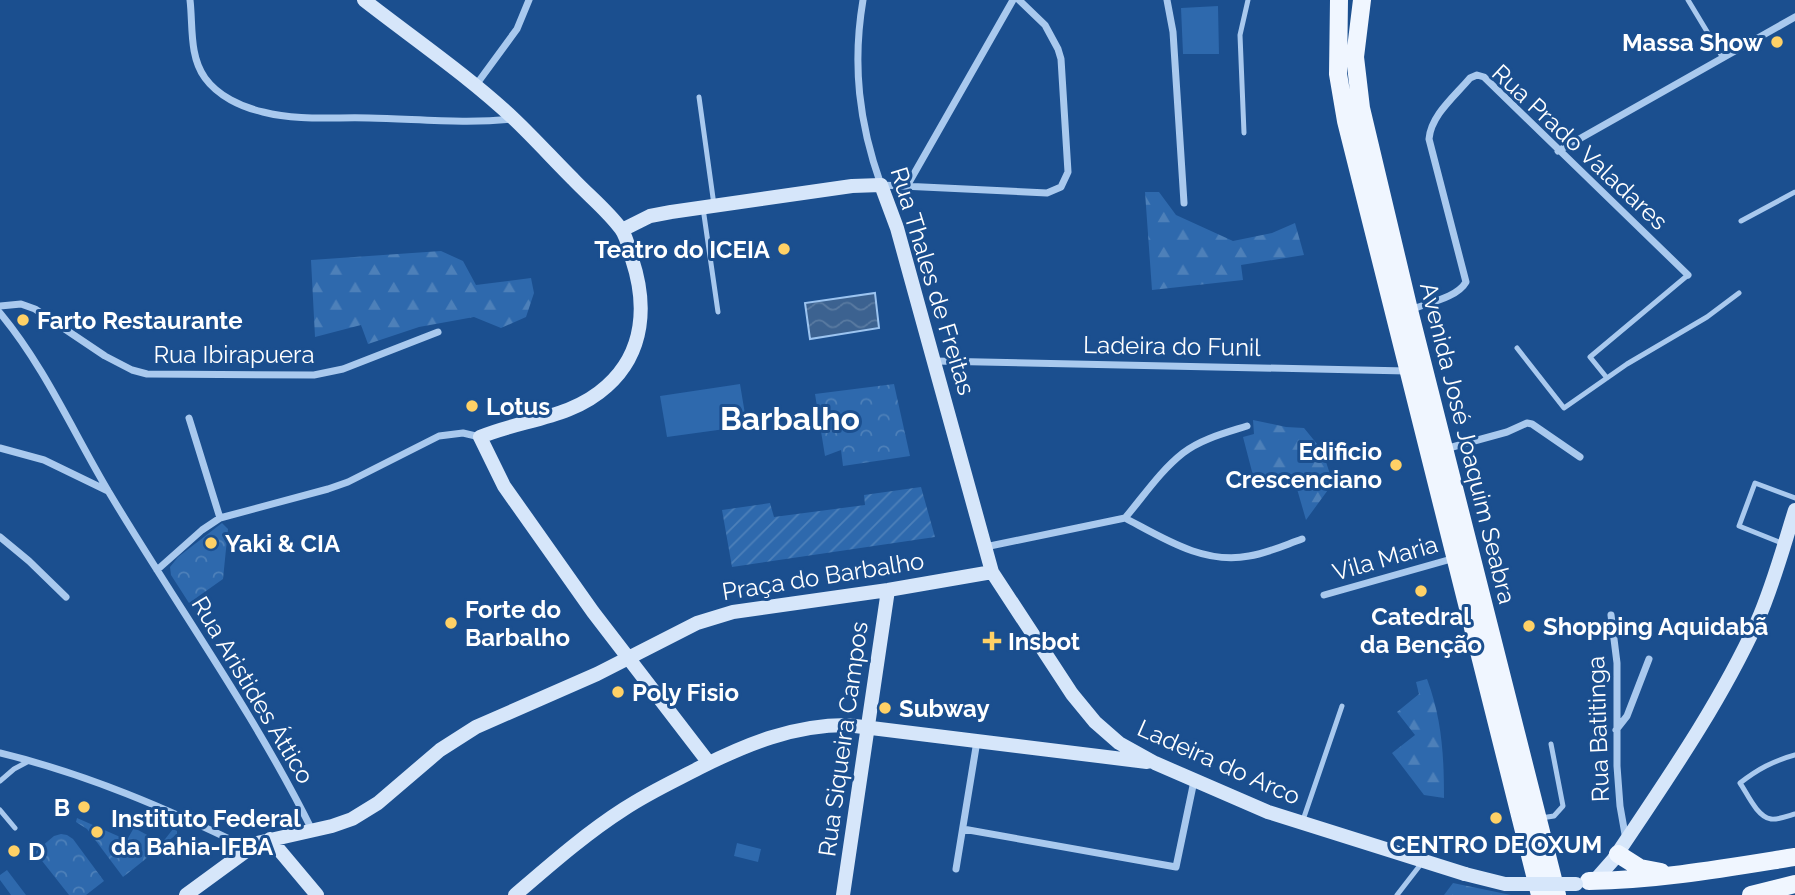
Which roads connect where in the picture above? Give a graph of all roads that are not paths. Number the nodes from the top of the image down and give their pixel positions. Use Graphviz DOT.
graph roads {
  1 [pos="190,0"];
  2 [pos="364,0"];
  3 [pos="529,0"];
  4 [pos="863,0"];
  5 [pos="1013,0"];
  6 [pos="1019,0"];
  7 [pos="1167,0"];
  8 [pos="1248,0"];
  9 [pos="1339,0"];
  10 [pos="1362,0"];
  11 [pos="1688,0"];
  12 [pos="1794,20"];
  13 [pos="1723,58"];
  14 [pos="475,86"];
  15 [pos="699,97"];
  16 [pos="514,119"];
  17 [pos="1244,133"];
  18 [pos="1558,151"];
  19 [pos="881,185"];
  20 [pos="907,187"];
  21 [pos="1795,192"];
  22 [pos="1184,203"];
  23 [pos="708,208"];
  24 [pos="1741,221"];
  25 [pos="622,230"];
  26 [pos="1688,275"];
  27 [pos="1739,293"];
  28 [pos="0,306"];
  29 [pos="1409,310"];
  30 [pos="718,312"];
  31 [pos="0,313"];
  32 [pos="438,332"];
  33 [pos="1517,348"];
  34 [pos="935,360"];
  35 [pos="1407,372"];
  36 [pos="1607,378"];
  37 [pos="189,418"];
  38 [pos="1247,426"];
  39 [pos="481,437"];
  40 [pos="0,448"];
  41 [pos="1445,450"];
  42 [pos="1580,457"];
  43 [pos="109,492"];
  44 [pos="1795,498"];
  45 [pos="1795,510"];
  46 [pos="220,518"];
  47 [pos="1125,518"];
  48 [pos="0,537"];
  49 [pos="1302,539"];
  50 [pos="1785,544"];
  51 [pos="985,547"];
  52 [pos="1456,558"];
  53 [pos="157,570"];
  54 [pos="992,572"];
  55 [pos="888,590"];
  56 [pos="1324,595"];
  57 [pos="66,597"];
  58 [pos="1611,615"];
  59 [pos="629,658"];
  60 [pos="1649,659"];
  61 [pos="1342,706"];
  62 [pos="1095,722"];
  63 [pos="868,728"];
  64 [pos="1616,730"];
  65 [pos="977,741"];
  66 [pos="1551,744"];
  67 [pos="0,753"];
  68 [pos="1087,753"];
  69 [pos="1795,755"];
  70 [pos="31,760"];
  71 [pos="1155,763"];
  72 [pos="709,764"];
  73 [pos="0,781"];
  74 [pos="1194,781"];
  75 [pos="0,810"];
  76 [pos="1795,814"];
  77 [pos="1538,818"];
  78 [pos="1302,823"];
  79 [pos="15,828"];
  80 [pos="963,829"];
  81 [pos="313,831"];
  82 [pos="270,839"];
  83 [pos="1622,847"];
  84 [pos="248,848"];
  85 [pos="1795,857"];
  86 [pos="1423,861"];
  87 [pos="956,869"];
  88 [pos="1682,876"];
  89 [pos="1582,883"];
  90 [pos="1795,884"];
  91 [pos="186,895"];
  92 [pos="317,895"];
  93 [pos="515,895"];
  94 [pos="843,895"];
  95 [pos="1397,895"];
  96 [pos="1539,895"];
  97 [pos="1556,895"];
  98 [pos="1751,895"];
  1 -- 16 [label="street"];
  2 -- 14 [label="street"];
  3 -- 14 [label="street"];
  4 -- 19 [label="street, Rua Thales de Freitas"];
  5 -- 20 [label="street"];
  6 -- 20 [label="street"];
  7 -- 22 [label="street"];
  8 -- 17 [label="lane"];
  9 -- 35 [label="main road, Avenida José Joaquim Seabra"];
  10 -- 29 [label="main road, Avenida José Joaquim Seabra"];
  11 -- 13 [label="lane"];
  12 -- 13 [label="street"];
  13 -- 18 [label="street"];
  14 -- 16 [label="street"];
  15 -- 23 [label="lane"];
  16 -- 25 [label="street"];
  18 -- 26 [label="street, Rua Prado Valadares"];
  18 -- 29 [label="street, Rua Prado Valadares"];
  19 -- 20 [label="street"];
  19 -- 23 [label="street"];
  19 -- 34 [label="street, Rua Thales de Freitas"];
  21 -- 24 [label="lane"];
  23 -- 25 [label="street"];
  23 -- 30 [label="lane"];
  25 -- 39 [label="street"];
  26 -- 36 [label="lane"];
  27 -- 36 [label="lane"];
  28 -- 32 [label="street, Rua Ibirapuera"];
  29 -- 41 [label="main road, Avenida José Joaquim Seabra"];
  31 -- 43 [label="street, Rua Aristides Áttico"];
  33 -- 36 [label="lane"];
  34 -- 35 [label="street, Ladeira do Funil"];
  34 -- 51 [label="street, Rua Thales de Freitas"];
  35 -- 52 [label="main road, Avenida José Joaquim Seabra"];
  37 -- 46 [label="street"];
  38 -- 47 [label="street"];
  39 -- 46 [label="street"];
  39 -- 59 [label="street"];
  40 -- 43 [label="street"];
  41 -- 42 [label="street"];
  41 -- 77 [label="main road, Avenida José Joaquim Seabra"];
  43 -- 53 [label="street, Rua Aristides Áttico"];
  44 -- 50 [label="lane"];
  45 -- 50 [label="street"];
  46 -- 53 [label="street"];
  47 -- 49 [label="street"];
  47 -- 51 [label="street"];
  48 -- 57 [label="street"];
  50 -- 83 [label="street"];
  51 -- 54 [label="street, Rua Thales de Freitas"];
  52 -- 56 [label="street, Vila Maria"];
  52 -- 96 [label="main road, Avenida José Joaquim Seabra"];
  53 -- 81 [label="street, Rua Aristides Áttico"];
  54 -- 55 [label="street, Praça do Barbalho"];
  54 -- 62 [label="street, Ladeira do Arco"];
  55 -- 59 [label="street, Praça do Barbalho"];
  55 -- 63 [label="street, Rua Siqueira Campos"];
  58 -- 64 [label="street, Rua Batitinga"];
  59 -- 72 [label="street"];
  59 -- 81 [label="street, Praça do Barbalho"];
  60 -- 64 [label="street"];
  61 -- 78 [label="lane"];
  62 -- 68 [label="street"];
  62 -- 71 [label="street, Ladeira do Arco"];
  63 -- 65 [label="street"];
  63 -- 72 [label="street"];
  63 -- 94 [label="street, Rua Siqueira Campos"];
  64 -- 83 [label="street, Rua Batitinga"];
  65 -- 68 [label="street"];
  65 -- 80 [label="street"];
  66 -- 77 [label="lane"];
  67 -- 70 [label="street"];
  68 -- 71 [label="street"];
  69 -- 76 [label="lane"];
  70 -- 73 [label="lane"];
  70 -- 84 [label="street"];
  71 -- 74 [label="street, Ladeira do Arco"];
  72 -- 93 [label="street"];
  74 -- 78 [label="street, Ladeira do Arco"];
  74 -- 80 [label="street"];
  75 -- 79 [label="lane"];
  77 -- 97 [label="main road, Avenida José Joaquim Seabra"];
  78 -- 86 [label="street, Ladeira do Arco"];
  80 -- 87 [label="street"];
  81 -- 82 [label="street, Praça do Barbalho"];
  82 -- 84 [label="street, Praça do Barbalho"];
  82 -- 92 [label="street"];
  83 -- 88 [label="main road"];
  83 -- 89 [label="street"];
  84 -- 91 [label="street, Praça do Barbalho"];
  85 -- 88 [label="main road"];
  86 -- 89 [label="street, Ladeira do Arco, bridge"];
  86 -- 95 [label="lane"];
  88 -- 89 [label="main road"];
  90 -- 98 [label="main road"];
}
